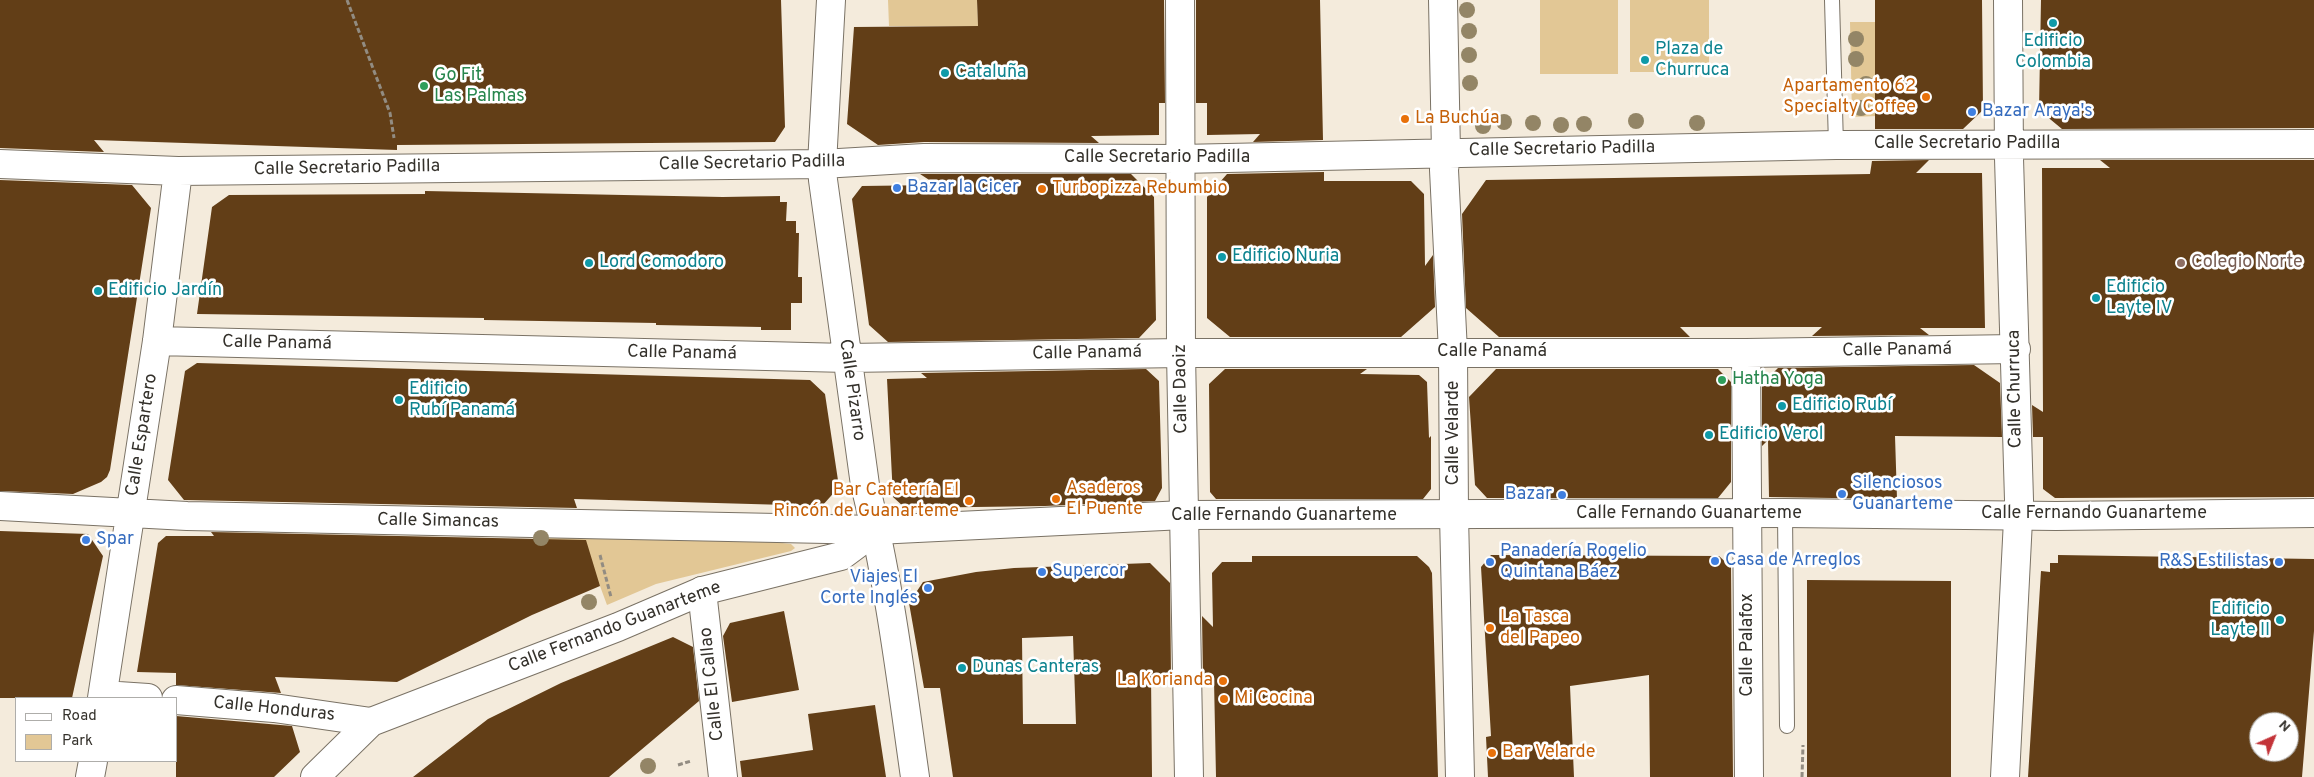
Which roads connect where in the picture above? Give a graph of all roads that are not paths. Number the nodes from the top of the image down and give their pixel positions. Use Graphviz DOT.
graph roads {
  1 [pos="831,0"];
  2 [pos="1180,0"];
  3 [pos="1443,0"];
  4 [pos="1832,0"];
  5 [pos="2008,0"];
  6 [pos="2010,144"];
  7 [pos="2314,144"];
  8 [pos="1836,145"];
  9 [pos="1446,152"];
  10 [pos="1180,159"];
  11 [pos="0,164"];
  12 [pos="822,164"];
  13 [pos="178,171"];
  14 [pos="158,341"];
  15 [pos="2016,349"];
  16 [pos="1454,352"];
  17 [pos="1181,353"];
  18 [pos="1746,353"];
  19 [pos="847,358"];
  20 [pos="0,506"];
  21 [pos="2314,513"];
  22 [pos="131,514"];
  23 [pos="1747,514"];
  24 [pos="1785,514"];
  25 [pos="1184,515"];
  26 [pos="1454,515"];
  27 [pos="2019,515"];
  28 [pos="876,530"];
  29 [pos="702,591"];
  30 [pos="102,696"];
  31 [pos="125,697"];
  32 [pos="178,700"];
  33 [pos="371,722"];
  34 [pos="1787,726"];
  35 [pos="92,762"];
  36 [pos="90,777"];
  37 [pos="315,777"];
  38 [pos="724,777"];
  39 [pos="915,777"];
  40 [pos="1188,777"];
  41 [pos="1460,777"];
  42 [pos="1749,777"];
  43 [pos="2005,777"];
  1 -- 12 [label="street, Calle Pizarro"];
  2 -- 10 [label="street, Calle Daoiz"];
  3 -- 9 [label="street, Calle Velarde"];
  4 -- 8 [label="lane"];
  5 -- 6 [label="street, Calle Churruca"];
  6 -- 7 [label="street, Calle Secretario Padilla"];
  6 -- 8 [label="street, Calle Secretario Padilla"];
  6 -- 15 [label="street, Calle Churruca"];
  8 -- 9 [label="street, Calle Secretario Padilla"];
  9 -- 10 [label="street, Calle Secretario Padilla"];
  9 -- 16 [label="street, Calle Velarde"];
  10 -- 12 [label="street, Calle Secretario Padilla"];
  10 -- 17 [label="street, Calle Daoiz"];
  11 -- 13 [label="street, Calle Secretario Padilla"];
  12 -- 13 [label="street, Calle Secretario Padilla"];
  12 -- 19 [label="street, Calle Pizarro"];
  13 -- 14 [label="street, Calle Espartero"];
  14 -- 19 [label="street, Calle Panamá"];
  14 -- 22 [label="street, Calle Espartero"];
  15 -- 18 [label="street, Calle Panamá"];
  15 -- 27 [label="street, Calle Churruca"];
  16 -- 17 [label="street, Calle Panamá"];
  16 -- 18 [label="street, Calle Panamá"];
  16 -- 26 [label="street, Calle Velarde"];
  17 -- 19 [label="street, Calle Panamá"];
  17 -- 25 [label="street, Calle Daoiz"];
  18 -- 23 [label="street, Calle Palafox"];
  19 -- 28 [label="street, Calle Pizarro"];
  20 -- 22 [label="street, Calle Simancas"];
  21 -- 27 [label="street, Calle Fernando Guanarteme"];
  22 -- 28 [label="street, Calle Simancas"];
  22 -- 30 [label="street, Calle Espartero"];
  23 -- 24 [label="street, Calle Fernando Guanarteme"];
  23 -- 26 [label="street, Calle Fernando Guanarteme"];
  23 -- 42 [label="street, Calle Palafox"];
  24 -- 27 [label="street, Calle Fernando Guanarteme"];
  24 -- 34 [label="lane"];
  25 -- 26 [label="street, Calle Fernando Guanarteme"];
  25 -- 28 [label="street, Calle Fernando Guanarteme"];
  25 -- 40 [label="street, Calle Daoiz"];
  26 -- 41 [label="street, Calle Velarde"];
  27 -- 43 [label="street, Calle Churruca"];
  28 -- 29 [label="street, Calle Fernando Guanarteme"];
  28 -- 39 [label="street, Calle Pizarro"];
  29 -- 33 [label="street, Calle Fernando Guanarteme"];
  29 -- 38 [label="street, Calle El Callao"];
  30 -- 31 [label="street"];
  32 -- 33 [label="street, Calle Honduras"];
  33 -- 37 [label="street, Calle Fernando Guanarteme"];
  35 -- 36 [label="street"];
}
